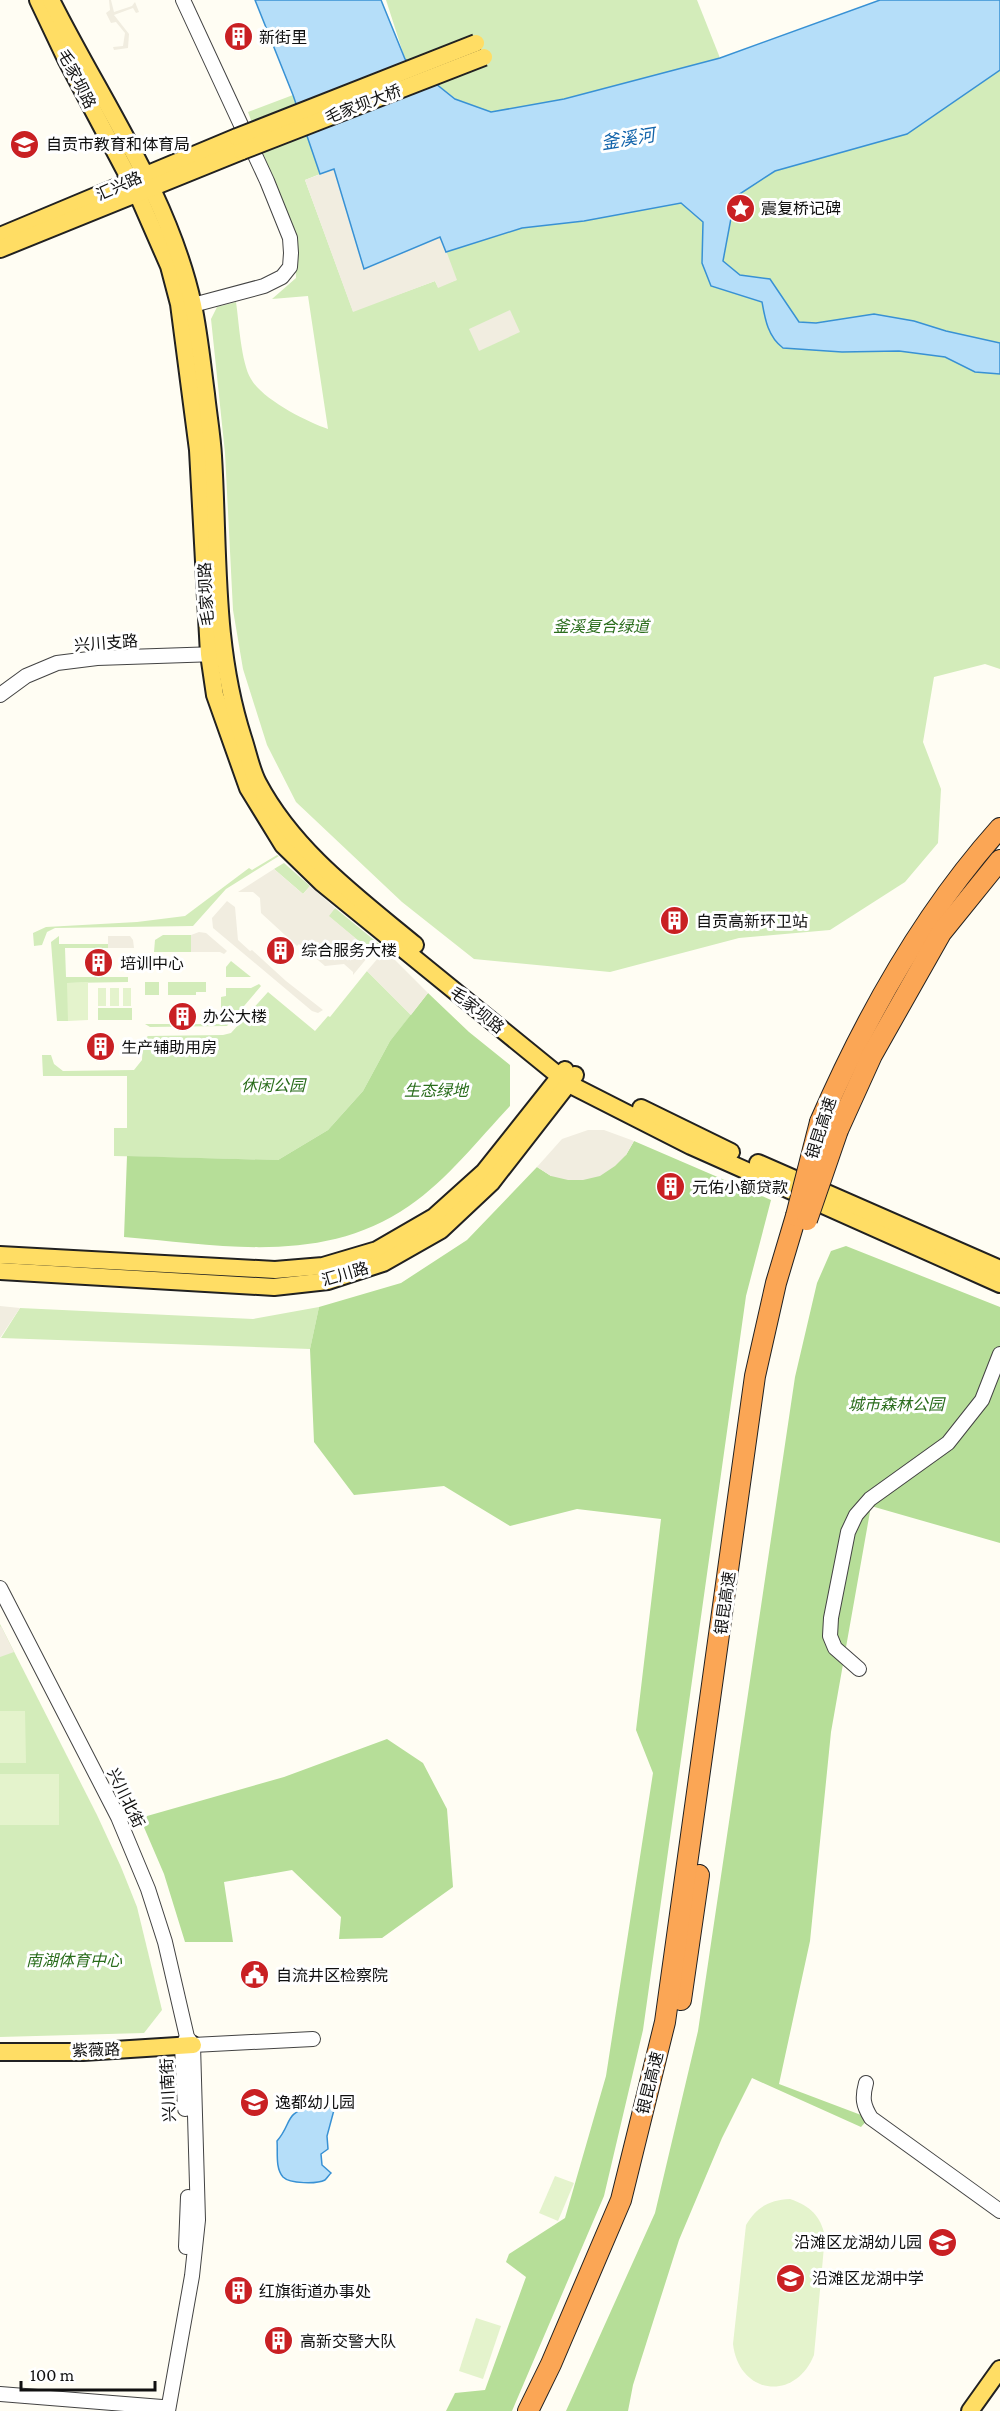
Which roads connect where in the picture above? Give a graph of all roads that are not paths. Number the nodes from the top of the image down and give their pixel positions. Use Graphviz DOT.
graph roads {
  1 [pos="38,0"];
  2 [pos="51,0"];
  3 [pos="183,0"];
  4 [pos="480,50"];
  5 [pos="240,144"];
  6 [pos="141,184"];
  7 [pos="0,236"];
  8 [pos="0,249"];
  9 [pos="193,305"];
  10 [pos="216,654"];
  11 [pos="0,695"];
  12 [pos="1000,828"];
  13 [pos="1000,860"];
  14 [pos="567,1076"];
  15 [pos="801,1218"];
  16 [pos="0,1255"];
  17 [pos="1000,1269"];
  18 [pos="0,1271"];
  19 [pos="1000,1284"];
  20 [pos="1000,1354"];
  21 [pos="0,1588"];
  22 [pos="859,1669"];
  23 [pos="313,2039"];
  24 [pos="187,2043"];
  25 [pos="0,2052"];
  26 [pos="866,2083"];
  27 [pos="1000,2211"];
  28 [pos="1000,2369"];
  29 [pos="0,2394"];
  30 [pos="164,2410"];
  31 [pos="528,2411"];
  32 [pos="543,2411"];
  33 [pos="970,2411"];
  1 -- 6 [label="main road, 毛家坝路"];
  2 -- 6 [label="main road, 毛家坝路"];
  3 -- 9 [label="street"];
  4 -- 5 [label="main road, 毛家坝大桥, bridge"];
  5 -- 6 [label="main road, 汇兴路"];
  6 -- 7 [label="main road, 汇兴路"];
  6 -- 8 [label="main road"];
  6 -- 9 [label="main road, 毛家坝路"];
  6 -- 10 [label="main road, 毛家坝路"];
  9 -- 10 [label="main road, 毛家坝路"];
  10 -- 11 [label="street, 兴川支路"];
  10 -- 14 [label="main road, 毛家坝路"];
  12 -- 15 [label="highway, 银昆高速, bridge"];
  13 -- 15 [label="highway, 银昆高速, bridge"];
  14 -- 16 [label="main road, 汇川路"];
  14 -- 17 [label="main road"];
  14 -- 18 [label="main road, 汇川路"];
  14 -- 19 [label="main road"];
  15 -- 31 [label="highway, 银昆高速"];
  15 -- 32 [label="highway, 银昆高速"];
  20 -- 22 [label="street"];
  21 -- 24 [label="street, 兴川北街"];
  23 -- 24 [label="street"];
  24 -- 25 [label="main road, 紫薇路"];
  24 -- 30 [label="street, 兴川南街"];
  26 -- 27 [label="street"];
  28 -- 33 [label="main road"];
  29 -- 30 [label="street"];
}
